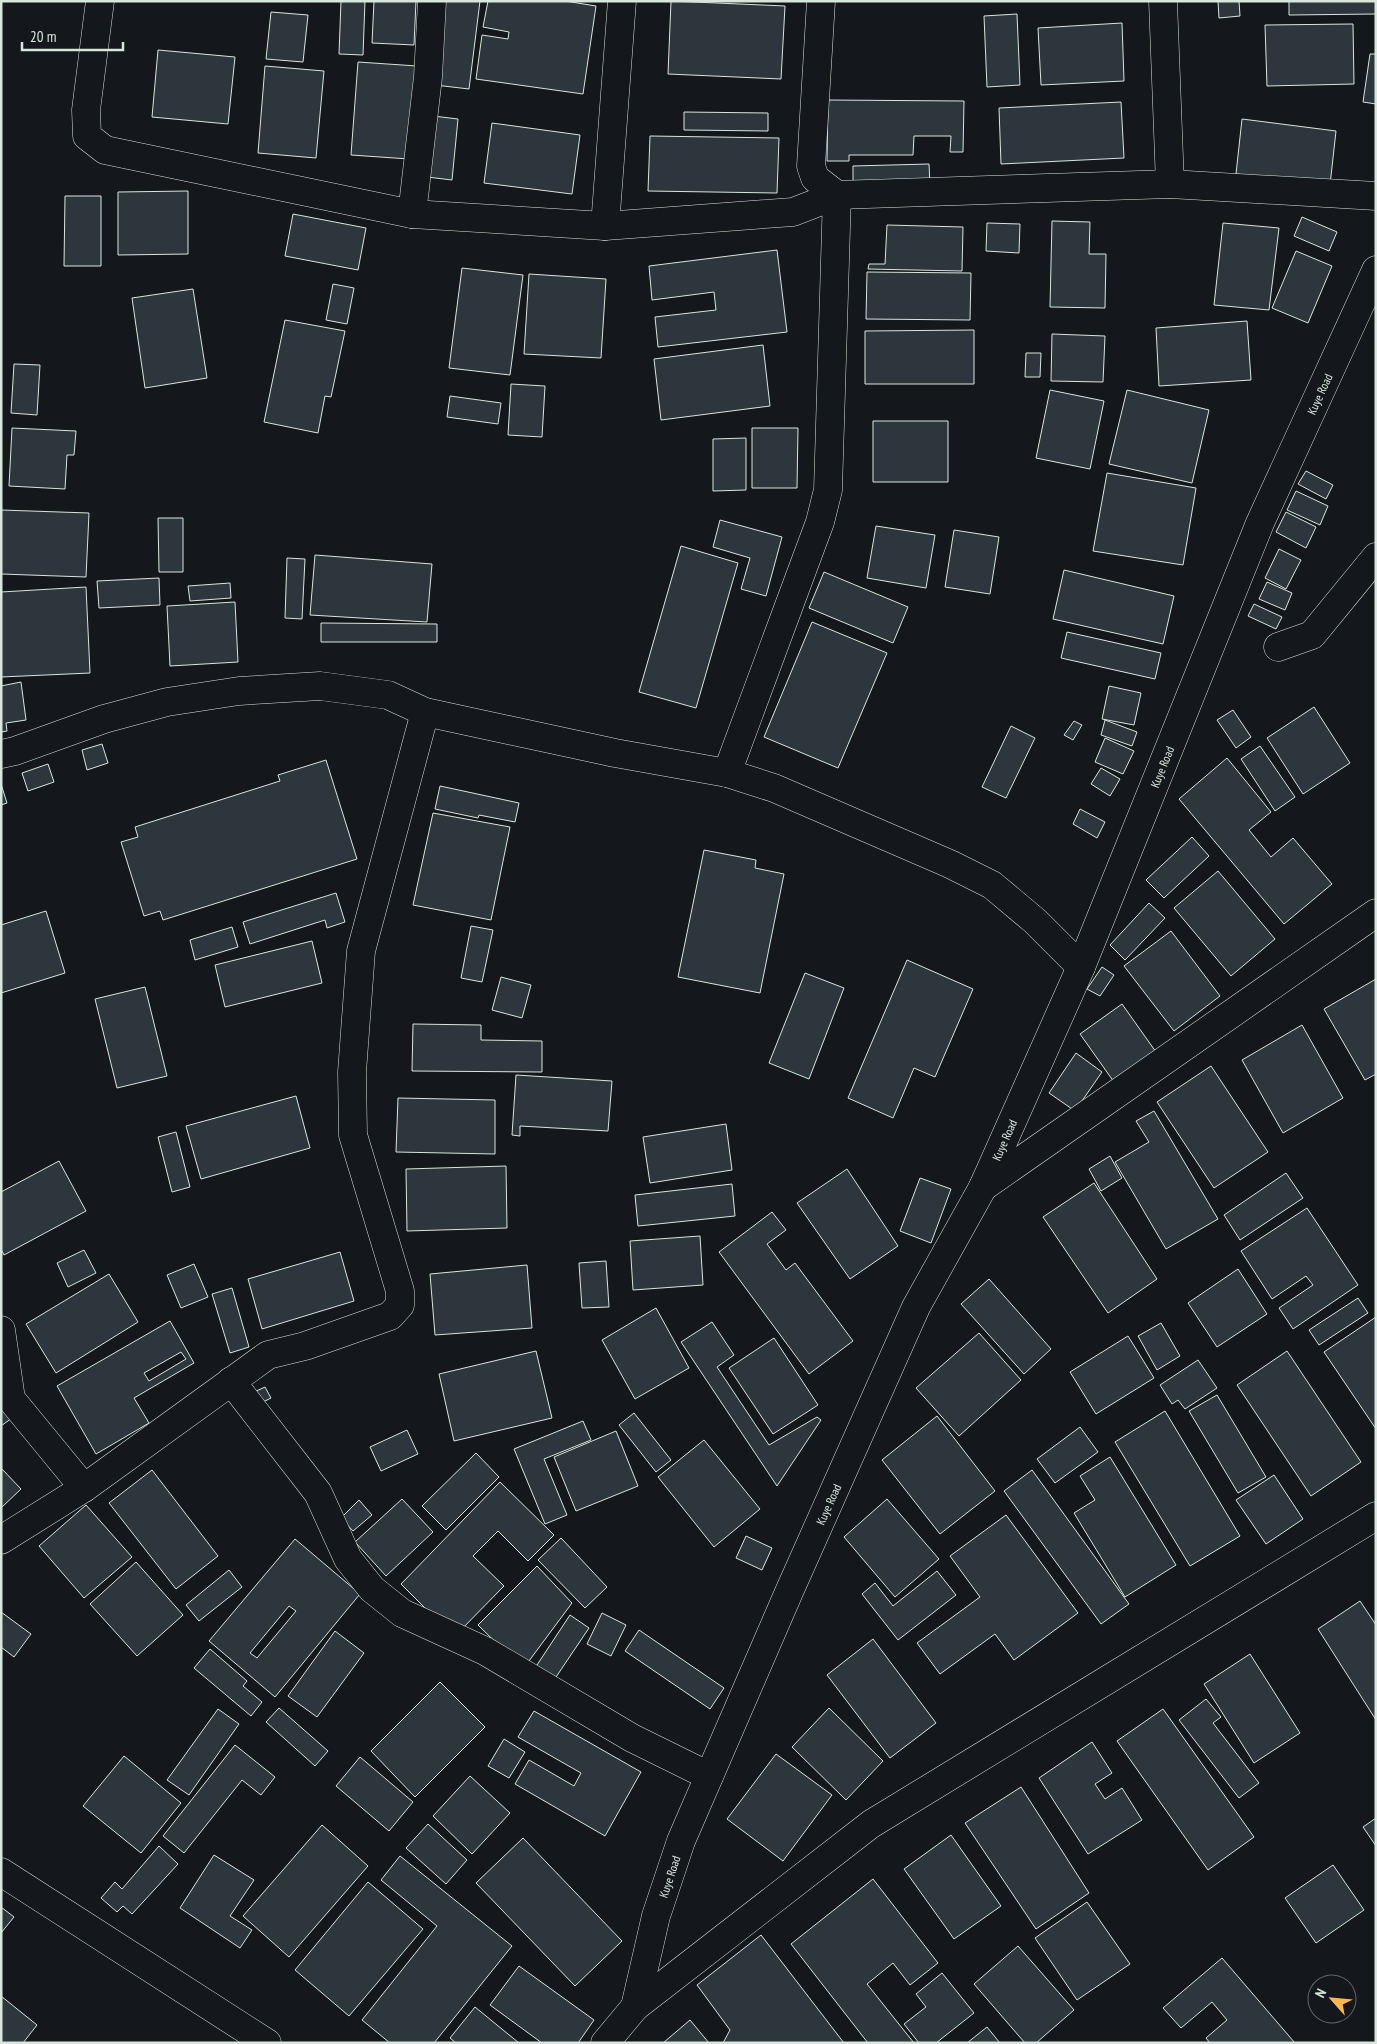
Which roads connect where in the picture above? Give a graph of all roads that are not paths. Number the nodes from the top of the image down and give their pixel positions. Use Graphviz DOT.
graph roads {
  1 [pos="100,1"];
  2 [pos="432,1"];
  3 [pos="622,1"];
  4 [pos="821,1"];
  5 [pos="1163,1"];
  6 [pos="1170,184"];
  7 [pos="837,195"];
  8 [pos="1376,196"];
  9 [pos="412,214"];
  10 [pos="605,226"];
  11 [pos="1376,270"];
  12 [pos="1376,557"];
  13 [pos="1278,647"];
  14 [pos="425,712"];
  15 [pos="1,754"];
  16 [pos="727,773"];
  17 [pos="1376,913"];
  18 [pos="1081,967"];
  19 [pos="983,1187"];
  20 [pos="1,1330"];
  21 [pos="231,1381"];
  22 [pos="84,1488"];
  23 [pos="1376,1516"];
  24 [pos="1,1540"];
  25 [pos="709,1776"];
  26 [pos="1,1872"];
  27 [pos="634,2007"];
  28 [pos="266,2043"];
  29 [pos="605,2043"];
  1 -- 9 [label="street"];
  2 -- 9 [label="street"];
  3 -- 10 [label="street"];
  4 -- 7 [label="street"];
  5 -- 6 [label="street"];
  6 -- 7 [label="street"];
  6 -- 8 [label="street"];
  7 -- 10 [label="street"];
  7 -- 16 [label="street"];
  9 -- 10 [label="street"];
  11 -- 18 [label="street, Kuye Road"];
  12 -- 13 [label="street"];
  14 -- 15 [label="street"];
  14 -- 16 [label="street"];
  14 -- 21 [label="street"];
  16 -- 18 [label="street"];
  17 -- 19 [label="street"];
  18 -- 19 [label="street, Kuye Road"];
  19 -- 25 [label="street, Kuye Road"];
  20 -- 22 [label="street"];
  21 -- 22 [label="street"];
  21 -- 25 [label="street"];
  22 -- 24 [label="street"];
  23 -- 27 [label="street"];
  25 -- 27 [label="street, Kuye Road"];
  26 -- 28 [label="street"];
  27 -- 29 [label="street"];
}
